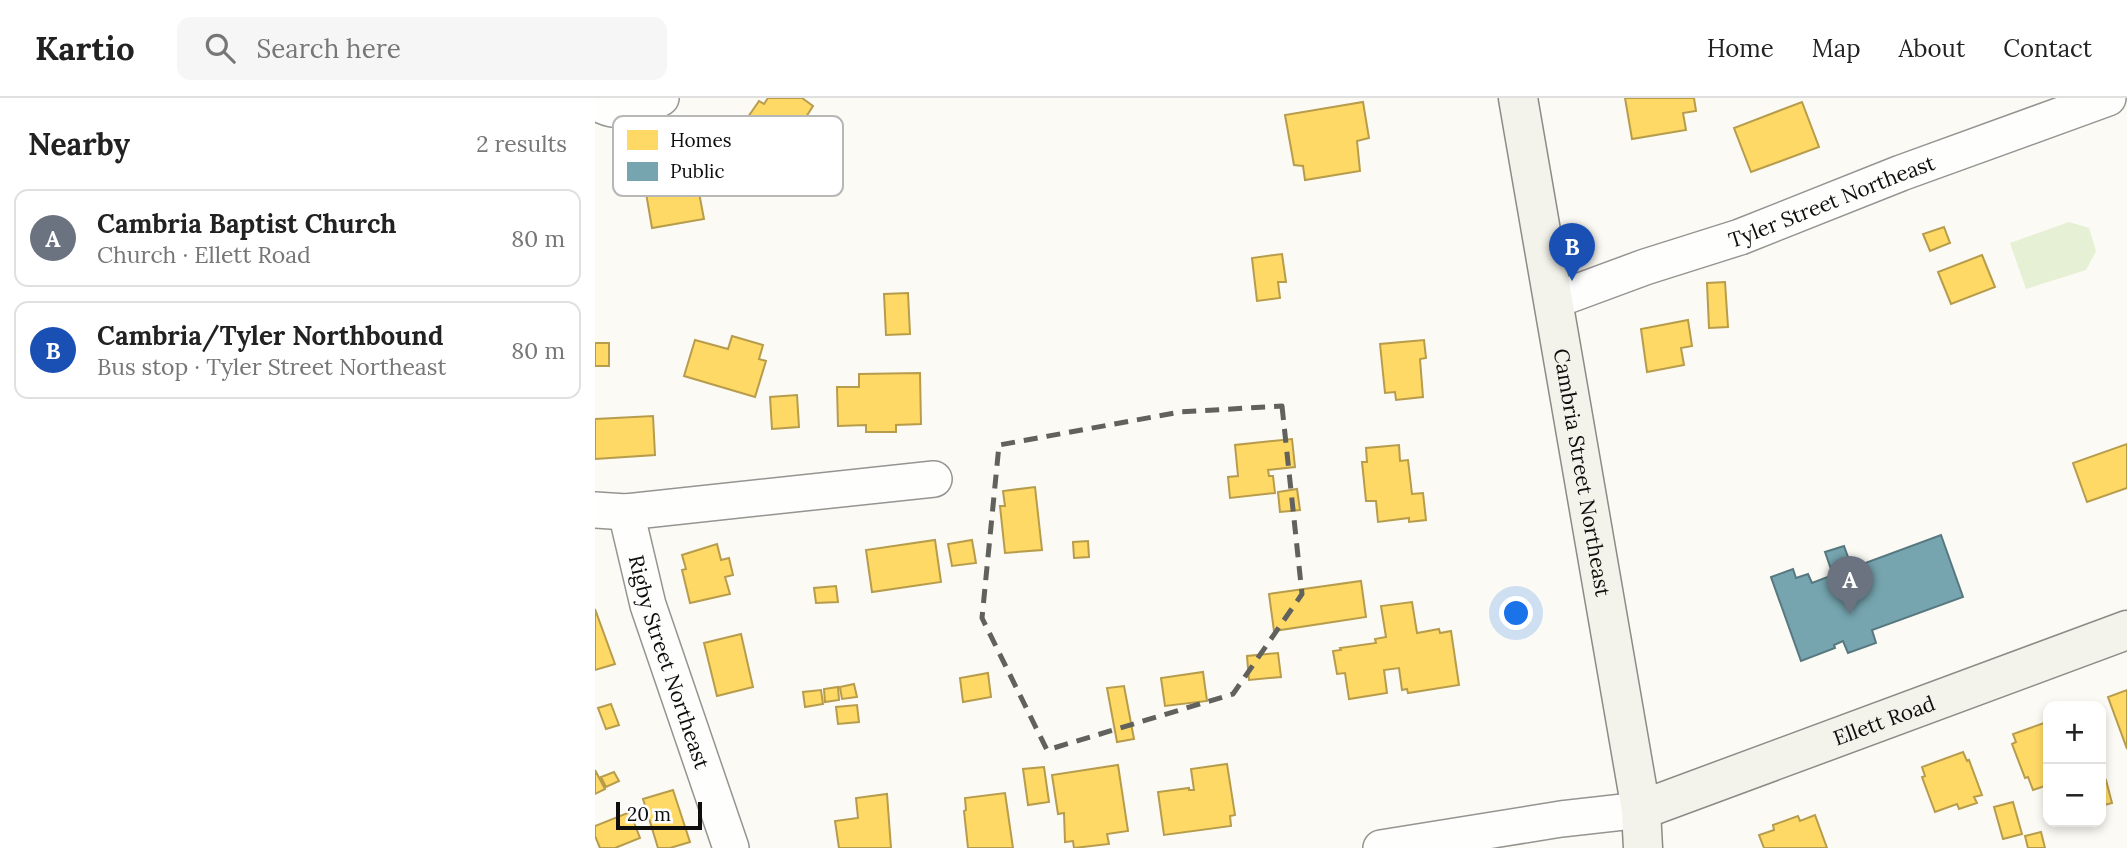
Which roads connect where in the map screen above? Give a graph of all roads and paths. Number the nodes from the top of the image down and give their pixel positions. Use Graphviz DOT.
graph roads {
  1 [pos="661,98"];
  2 [pos="1518,98"];
  3 [pos="2108,98"];
  4 [pos="595,101"];
  5 [pos="1553,301"];
  6 [pos="934,479"];
  7 [pos="610,511"];
  8 [pos="2127,630"];
  9 [pos="1641,810"];
  10 [pos="731,848"];
  11 [pos="1381,848"];
  12 [pos="1643,848"];
  1 -- 4 [label="street"];
  2 -- 5 [label="main road, Cambria Street Northeast"];
  3 -- 5 [label="street, Tyler Street Northeast"];
  5 -- 9 [label="main road, Cambria Street Northeast"];
  6 -- 7 [label="street, Rigby Street Northeast"];
  7 -- 10 [label="street, Rigby Street Northeast"];
  8 -- 9 [label="main road, Ellett Road"];
  9 -- 11 [label="street"];
  9 -- 12 [label="main road, Cambria Street Northeast"];
}
